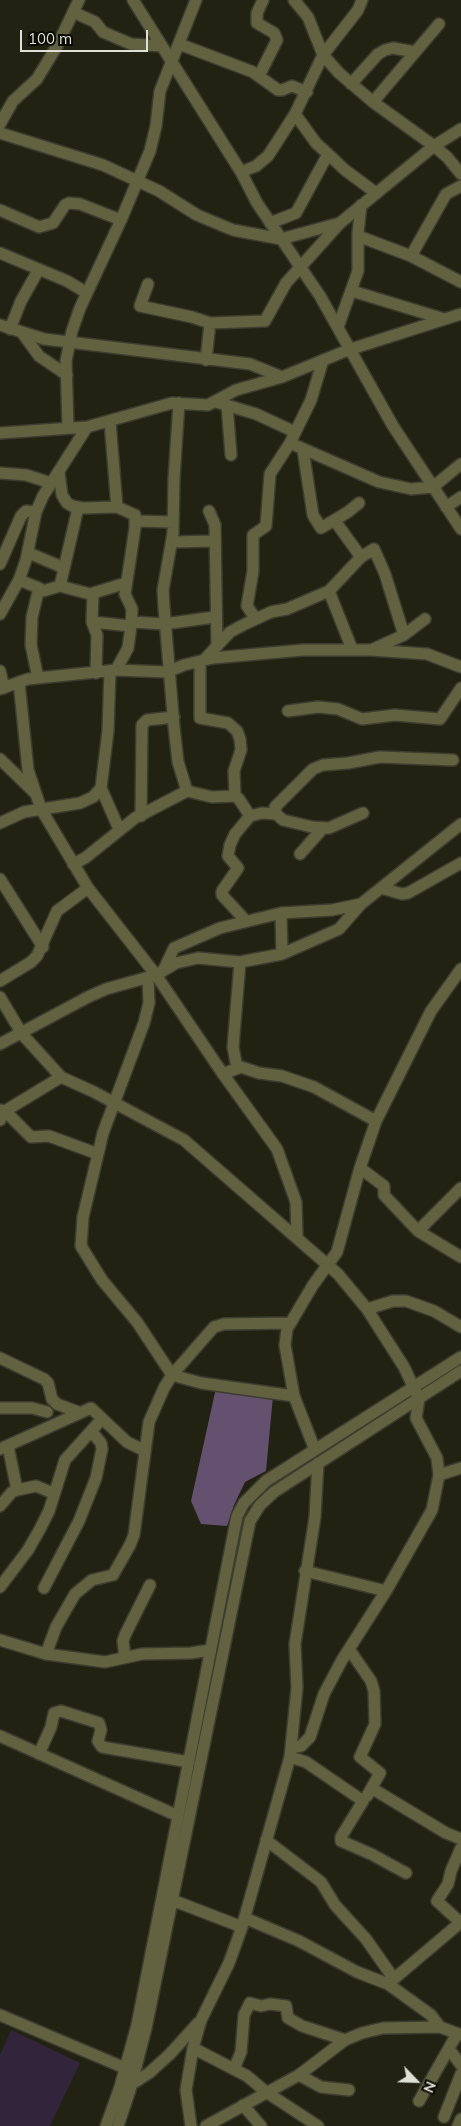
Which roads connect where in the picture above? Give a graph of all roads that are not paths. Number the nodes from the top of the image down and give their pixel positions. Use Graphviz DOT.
graph roads {
  1 [pos="79,0"];
  2 [pos="132,0"];
  3 [pos="196,0"];
  4 [pos="263,0"];
  5 [pos="294,0"];
  6 [pos="362,0"];
  7 [pos="73,12"];
  8 [pos="439,24"];
  9 [pos="179,44"];
  10 [pos="162,46"];
  11 [pos="415,52"];
  12 [pos="323,55"];
  13 [pos="171,63"];
  14 [pos="259,76"];
  15 [pos="351,84"];
  16 [pos="307,92"];
  17 [pos="373,102"];
  18 [pos="295,114"];
  19 [pos="0,124"];
  20 [pos="461,129"];
  21 [pos="0,133"];
  22 [pos="434,146"];
  23 [pos="328,154"];
  24 [pos="241,172"];
  25 [pos="461,174"];
  26 [pos="137,181"];
  27 [pos="461,186"];
  28 [pos="376,193"];
  29 [pos="361,206"];
  30 [pos="0,210"];
  31 [pos="122,220"];
  32 [pos="270,223"];
  33 [pos="340,223"];
  34 [pos="358,236"];
  35 [pos="281,238"];
  36 [pos="0,253"];
  37 [pos="412,256"];
  38 [pos="300,266"];
  39 [pos="39,269"];
  40 [pos="461,282"];
  41 [pos="148,284"];
  42 [pos="352,290"];
  43 [pos="87,293"];
  44 [pos="461,314"];
  45 [pos="444,319"];
  46 [pos="210,322"];
  47 [pos="5,327"];
  48 [pos="338,328"];
  49 [pos="23,334"];
  50 [pos="70,342"];
  51 [pos="348,350"];
  52 [pos="206,360"];
  53 [pos="323,360"];
  54 [pos="67,375"];
  55 [pos="282,377"];
  56 [pos="216,402"];
  57 [pos="179,403"];
  58 [pos="227,405"];
  59 [pos="110,422"];
  60 [pos="68,427"];
  61 [pos="87,427"];
  62 [pos="0,433"];
  63 [pos="292,437"];
  64 [pos="303,450"];
  65 [pos="231,455"];
  66 [pos="461,464"];
  67 [pos="0,473"];
  68 [pos="59,473"];
  69 [pos="51,483"];
  70 [pos="433,487"];
  71 [pos="461,498"];
  72 [pos="360,503"];
  73 [pos="118,507"];
  74 [pos="446,507"];
  75 [pos="78,508"];
  76 [pos="36,512"];
  77 [pos="208,512"];
  78 [pos="135,521"];
  79 [pos="335,521"];
  80 [pos="173,522"];
  81 [pos="461,529"];
  82 [pos="172,542"];
  83 [pos="214,542"];
  84 [pos="29,554"];
  85 [pos="361,557"];
  86 [pos="0,564"];
  87 [pos="64,568"];
  88 [pos="19,580"];
  89 [pos="126,583"];
  90 [pos="60,586"];
  91 [pos="39,588"];
  92 [pos="330,591"];
  93 [pos="93,593"];
  94 [pos="0,614"];
  95 [pos="215,617"];
  96 [pos="255,618"];
  97 [pos="424,618"];
  98 [pos="92,622"];
  99 [pos="131,624"];
  100 [pos="164,624"];
  101 [pos="404,635"];
  102 [pos="217,645"];
  103 [pos="352,649"];
  104 [pos="370,650"];
  105 [pos="202,660"];
  106 [pos="461,667"];
  107 [pos="0,671"];
  108 [pos="113,671"];
  109 [pos="167,672"];
  110 [pos="96,673"];
  111 [pos="38,678"];
  112 [pos="19,682"];
  113 [pos="2,688"];
  114 [pos="461,688"];
  115 [pos="288,712"];
  116 [pos="174,717"];
  117 [pos="0,759"];
  118 [pos="453,760"];
  119 [pos="101,788"];
  120 [pos="187,791"];
  121 [pos="35,794"];
  122 [pos="235,796"];
  123 [pos="41,809"];
  124 [pos="363,813"];
  125 [pos="276,814"];
  126 [pos="142,816"];
  127 [pos="250,816"];
  128 [pos="0,823"];
  129 [pos="461,824"];
  130 [pos="323,828"];
  131 [pos="119,829"];
  132 [pos="300,854"];
  133 [pos="461,863"];
  134 [pos="73,864"];
  135 [pos="0,879"];
  136 [pos="88,888"];
  137 [pos="381,888"];
  138 [pos="361,904"];
  139 [pos="281,913"];
  140 [pos="245,920"];
  141 [pos="43,947"];
  142 [pos="282,954"];
  143 [pos="240,962"];
  144 [pos="461,969"];
  145 [pos="156,974"];
  146 [pos="0,981"];
  147 [pos="0,998"];
  148 [pos="22,1034"];
  149 [pos="0,1044"];
  150 [pos="237,1068"];
  151 [pos="223,1074"];
  152 [pos="60,1077"];
  153 [pos="114,1104"];
  154 [pos="2,1114"];
  155 [pos="376,1121"];
  156 [pos="98,1154"];
  157 [pos="360,1168"];
  158 [pos="461,1188"];
  159 [pos="418,1231"];
  160 [pos="297,1236"];
  161 [pos="461,1257"];
  162 [pos="329,1264"];
  163 [pos="367,1308"];
  164 [pos="289,1323"];
  165 [pos="461,1327"];
  166 [pos="461,1357"];
  167 [pos="0,1358"];
  168 [pos="461,1371"];
  169 [pos="172,1375"];
  170 [pos="414,1387"];
  171 [pos="294,1396"];
  172 [pos="419,1399"];
  173 [pos="0,1408"];
  174 [pos="47,1412"];
  175 [pos="78,1412"];
  176 [pos="101,1420"];
  177 [pos="92,1432"];
  178 [pos="4,1447"];
  179 [pos="315,1450"];
  180 [pos="145,1451"];
  181 [pos="318,1464"];
  182 [pos="461,1468"];
  183 [pos="439,1475"];
  184 [pos="17,1490"];
  185 [pos="53,1493"];
  186 [pos="0,1506"];
  187 [pos="306,1571"];
  188 [pos="150,1585"];
  189 [pos="0,1587"];
  190 [pos="44,1588"];
  191 [pos="386,1591"];
  192 [pos="0,1640"];
  193 [pos="349,1649"];
  194 [pos="210,1650"];
  195 [pos="46,1654"];
  196 [pos="125,1657"];
  197 [pos="0,1736"];
  198 [pos="290,1752"];
  199 [pos="39,1754"];
  200 [pos="189,1762"];
  201 [pos="371,1790"];
  202 [pos="363,1801"];
  203 [pos="178,1816"];
  204 [pos="266,1840"];
  205 [pos="461,1840"];
  206 [pos="461,1848"];
  207 [pos="406,1873"];
  208 [pos="172,1900"];
  209 [pos="461,1922"];
  210 [pos="244,1923"];
  211 [pos="156,1954"];
  212 [pos="391,1982"];
  213 [pos="0,2015"];
  214 [pos="201,2020"];
  215 [pos="440,2028"];
  216 [pos="459,2035"];
  217 [pos="345,2040"];
  218 [pos="193,2048"];
  219 [pos="449,2049"];
  220 [pos="461,2066"];
  221 [pos="126,2068"];
  222 [pos="234,2069"];
  223 [pos="461,2074"];
  224 [pos="299,2075"];
  225 [pos="132,2084"];
  226 [pos="349,2090"];
  227 [pos="266,2092"];
  228 [pos="419,2101"];
  229 [pos="243,2105"];
  230 [pos="444,2116"];
  231 [pos="461,2119"];
  232 [pos="106,2126"];
  233 [pos="118,2126"];
  234 [pos="191,2126"];
  235 [pos="206,2126"];
  236 [pos="261,2126"];
  237 [pos="318,2126"];
  238 [pos="458,2126"];
  1 -- 7 [label="street"];
  2 -- 10 [label="street"];
  3 -- 9 [label="street"];
  4 -- 14 [label="street"];
  5 -- 12 [label="street"];
  6 -- 12 [label="street"];
  7 -- 10 [label="street"];
  7 -- 19 [label="street"];
  8 -- 11 [label="street"];
  9 -- 13 [label="street"];
  9 -- 14 [label="street"];
  10 -- 13 [label="street"];
  11 -- 15 [label="street"];
  11 -- 17 [label="street"];
  12 -- 15 [label="street"];
  12 -- 16 [label="street"];
  13 -- 24 [label="street"];
  13 -- 26 [label="street"];
  14 -- 16 [label="street"];
  15 -- 17 [label="street"];
  16 -- 18 [label="street"];
  17 -- 22 [label="street"];
  18 -- 23 [label="street"];
  18 -- 24 [label="street"];
  20 -- 22 [label="street"];
  21 -- 26 [label="street"];
  22 -- 25 [label="street"];
  22 -- 28 [label="street"];
  23 -- 28 [label="street"];
  23 -- 32 [label="street"];
  24 -- 32 [label="street"];
  26 -- 31 [label="street"];
  26 -- 35 [label="street"];
  27 -- 37 [label="street"];
  28 -- 29 [label="street"];
  29 -- 33 [label="street"];
  29 -- 34 [label="street"];
  30 -- 31 [label="street"];
  31 -- 43 [label="street"];
  32 -- 35 [label="street"];
  33 -- 35 [label="street"];
  33 -- 38 [label="street"];
  34 -- 37 [label="street"];
  34 -- 42 [label="street"];
  35 -- 38 [label="street"];
  36 -- 39 [label="street"];
  37 -- 40 [label="street"];
  38 -- 46 [label="street"];
  38 -- 48 [label="street"];
  39 -- 43 [label="street"];
  39 -- 47 [label="street"];
  41 -- 46 [label="street"];
  42 -- 45 [label="street"];
  42 -- 48 [label="street"];
  43 -- 50 [label="street"];
  44 -- 45 [label="street"];
  45 -- 51 [label="street"];
  46 -- 52 [label="street"];
  47 -- 49 [label="street"];
  48 -- 51 [label="street"];
  49 -- 50 [label="street"];
  49 -- 54 [label="street"];
  50 -- 52 [label="street"];
  50 -- 54 [label="street"];
  51 -- 53 [label="street"];
  51 -- 70 [label="street"];
  52 -- 55 [label="street"];
  53 -- 55 [label="street"];
  53 -- 63 [label="street"];
  54 -- 60 [label="street"];
  55 -- 56 [label="street"];
  56 -- 57 [label="street"];
  56 -- 58 [label="street"];
  57 -- 59 [label="street"];
  57 -- 80 [label="street"];
  58 -- 63 [label="street"];
  58 -- 65 [label="street"];
  59 -- 61 [label="street"];
  59 -- 73 [label="street"];
  60 -- 61 [label="street"];
  60 -- 62 [label="street"];
  61 -- 68 [label="street"];
  63 -- 64 [label="street"];
  63 -- 96 [label="street"];
  64 -- 70 [label="street"];
  64 -- 79 [label="street"];
  66 -- 70 [label="street"];
  67 -- 69 [label="street"];
  68 -- 69 [label="street"];
  68 -- 75 [label="street"];
  69 -- 76 [label="street"];
  70 -- 74 [label="street"];
  71 -- 74 [label="street"];
  72 -- 79 [label="street"];
  73 -- 75 [label="street"];
  73 -- 78 [label="street"];
  74 -- 81 [label="street"];
  75 -- 87 [label="street"];
  76 -- 84 [label="street"];
  76 -- 86 [label="street"];
  77 -- 83 [label="street"];
  78 -- 80 [label="street"];
  78 -- 89 [label="street"];
  79 -- 85 [label="street"];
  80 -- 82 [label="street"];
  82 -- 83 [label="street"];
  82 -- 100 [label="street"];
  83 -- 95 [label="street"];
  84 -- 87 [label="street"];
  84 -- 88 [label="street"];
  85 -- 92 [label="street"];
  85 -- 101 [label="street"];
  87 -- 90 [label="street"];
  88 -- 91 [label="street"];
  88 -- 94 [label="street"];
  89 -- 93 [label="street"];
  89 -- 99 [label="street"];
  90 -- 91 [label="street"];
  90 -- 93 [label="street"];
  91 -- 111 [label="street"];
  92 -- 96 [label="street"];
  92 -- 103 [label="street"];
  93 -- 98 [label="street"];
  95 -- 100 [label="street"];
  95 -- 102 [label="street"];
  96 -- 102 [label="street"];
  97 -- 101 [label="street"];
  98 -- 99 [label="street"];
  98 -- 110 [label="street"];
  99 -- 100 [label="street"];
  99 -- 108 [label="street"];
  100 -- 109 [label="street"];
  101 -- 104 [label="street"];
  102 -- 105 [label="street"];
  103 -- 104 [label="street"];
  103 -- 105 [label="street"];
  104 -- 106 [label="street"];
  105 -- 109 [label="street"];
  105 -- 122 [label="street"];
  107 -- 113 [label="street"];
  108 -- 109 [label="street"];
  108 -- 110 [label="street"];
  108 -- 119 [label="street"];
  109 -- 116 [label="street"];
  110 -- 111 [label="street"];
  111 -- 112 [label="street"];
  112 -- 113 [label="street"];
  112 -- 121 [label="street"];
  114 -- 115 [label="street"];
  116 -- 120 [label="street"];
  116 -- 126 [label="street"];
  117 -- 121 [label="street"];
  118 -- 125 [label="street"];
  119 -- 123 [label="street"];
  119 -- 131 [label="street"];
  120 -- 122 [label="street"];
  120 -- 126 [label="street"];
  121 -- 123 [label="street"];
  122 -- 127 [label="street"];
  123 -- 128 [label="street"];
  123 -- 134 [label="street"];
  124 -- 130 [label="street"];
  125 -- 127 [label="street"];
  125 -- 130 [label="street"];
  126 -- 131 [label="street"];
  127 -- 140 [label="street"];
  129 -- 137 [label="street"];
  130 -- 132 [label="street"];
  131 -- 134 [label="street"];
  133 -- 137 [label="street"];
  134 -- 136 [label="street"];
  135 -- 141 [label="street"];
  136 -- 141 [label="street"];
  136 -- 145 [label="street"];
  137 -- 138 [label="street"];
  138 -- 139 [label="street"];
  138 -- 142 [label="street"];
  139 -- 140 [label="street"];
  139 -- 142 [label="street"];
  140 -- 145 [label="street"];
  141 -- 146 [label="street"];
  142 -- 143 [label="street"];
  143 -- 145 [label="street"];
  143 -- 150 [label="street"];
  144 -- 155 [label="street"];
  145 -- 148 [label="street"];
  145 -- 151 [label="street"];
  145 -- 153 [label="street"];
  147 -- 148 [label="street"];
  148 -- 149 [label="street"];
  148 -- 152 [label="street"];
  150 -- 151 [label="street"];
  150 -- 155 [label="street"];
  151 -- 160 [label="street"];
  152 -- 153 [label="street"];
  152 -- 154 [label="street"];
  153 -- 156 [label="street"];
  153 -- 160 [label="street"];
  154 -- 156 [label="street"];
  155 -- 157 [label="street"];
  156 -- 169 [label="street"];
  157 -- 159 [label="street"];
  157 -- 162 [label="street"];
  158 -- 159 [label="street"];
  159 -- 161 [label="street"];
  160 -- 162 [label="street"];
  162 -- 163 [label="street"];
  162 -- 164 [label="street"];
  163 -- 165 [label="street"];
  163 -- 170 [label="street"];
  164 -- 169 [label="street"];
  164 -- 171 [label="street"];
  166 -- 170 [label="street"];
  167 -- 175 [label="street"];
  168 -- 172 [label="street"];
  169 -- 171 [label="street"];
  169 -- 180 [label="street"];
  170 -- 172 [label="street"];
  170 -- 179 [label="street"];
  171 -- 179 [label="street"];
  172 -- 181 [label="street"];
  172 -- 183 [label="street"];
  173 -- 174 [label="street"];
  175 -- 176 [label="street"];
  175 -- 178 [label="street"];
  176 -- 177 [label="street"];
  176 -- 180 [label="street"];
  177 -- 185 [label="street"];
  177 -- 190 [label="street"];
  178 -- 184 [label="street"];
  179 -- 194 [label="street"];
  180 -- 195 [label="street"];
  181 -- 187 [label="street"];
  181 -- 208 [label="street"];
  182 -- 183 [label="street"];
  183 -- 191 [label="street"];
  184 -- 185 [label="street"];
  184 -- 186 [label="street"];
  185 -- 189 [label="street"];
  187 -- 191 [label="street"];
  187 -- 198 [label="street"];
  188 -- 196 [label="street"];
  191 -- 193 [label="street"];
  192 -- 195 [label="street"];
  193 -- 198 [label="street"];
  193 -- 201 [label="street"];
  194 -- 196 [label="street"];
  194 -- 200 [label="street"];
  195 -- 196 [label="street"];
  197 -- 199 [label="street"];
  198 -- 202 [label="street"];
  198 -- 204 [label="street"];
  199 -- 200 [label="street"];
  199 -- 203 [label="street"];
  200 -- 203 [label="street"];
  201 -- 202 [label="street"];
  201 -- 205 [label="street"];
  202 -- 207 [label="street"];
  203 -- 211 [label="street"];
  204 -- 210 [label="street"];
  204 -- 212 [label="street"];
  206 -- 209 [label="street"];
  208 -- 210 [label="street"];
  208 -- 211 [label="street"];
  209 -- 212 [label="street"];
  210 -- 212 [label="street"];
  210 -- 214 [label="street"];
  211 -- 221 [label="street"];
  211 -- 225 [label="street"];
  212 -- 215 [label="street"];
  213 -- 221 [label="street"];
  214 -- 218 [label="street"];
  214 -- 225 [label="street"];
  215 -- 216 [label="street"];
  215 -- 217 [label="street"];
  216 -- 219 [label="street"];
  217 -- 222 [label="street"];
  217 -- 224 [label="street"];
  218 -- 222 [label="street"];
  218 -- 234 [label="street"];
  219 -- 220 [label="street"];
  219 -- 228 [label="street"];
  221 -- 232 [label="street"];
  222 -- 227 [label="street"];
  223 -- 230 [label="street"];
  224 -- 226 [label="street"];
  224 -- 227 [label="street"];
  225 -- 233 [label="street"];
  227 -- 229 [label="street"];
  227 -- 237 [label="street"];
  229 -- 235 [label="street"];
  229 -- 236 [label="street"];
  231 -- 238 [label="street"];
}
